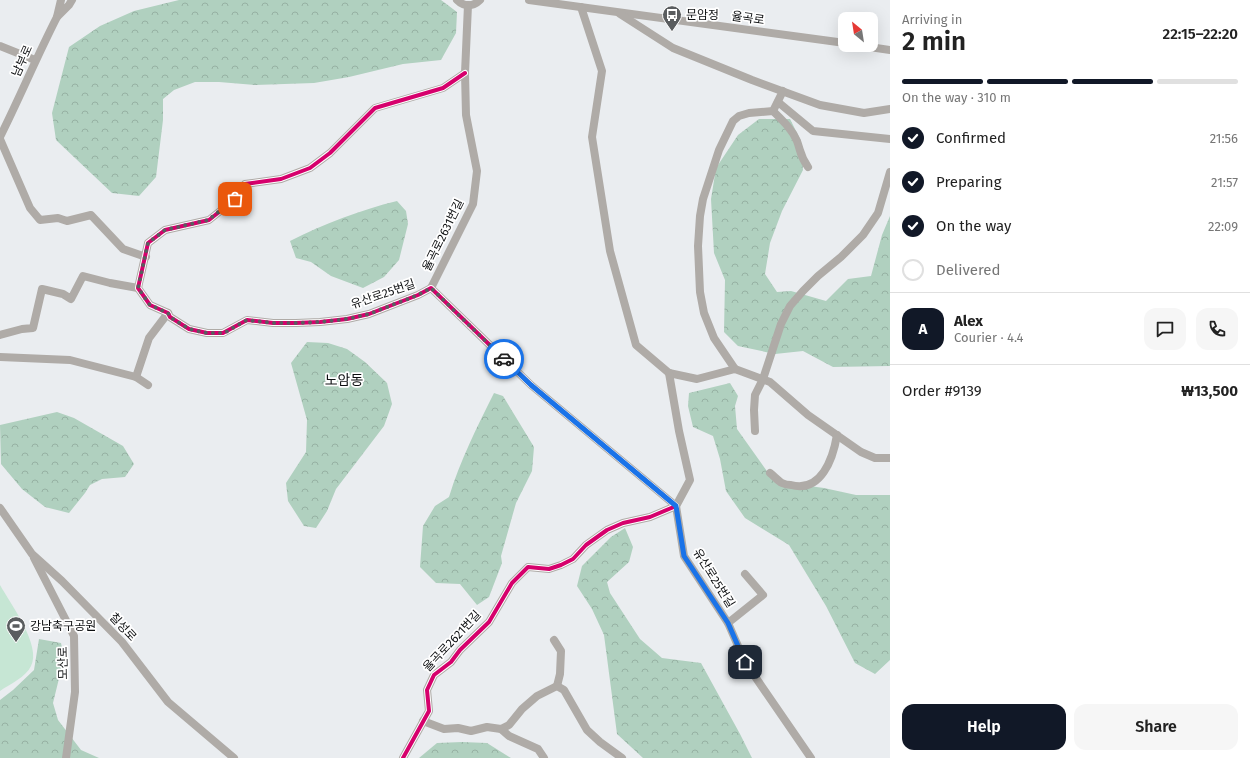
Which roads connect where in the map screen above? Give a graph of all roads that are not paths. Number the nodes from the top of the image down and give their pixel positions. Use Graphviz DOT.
graph roads {
  1 [pos="61,0"];
  2 [pos="72,0"];
  3 [pos="457,0"];
  4 [pos="480,0"];
  5 [pos="529,0"];
  6 [pos="468,5"];
  7 [pos="581,7"];
  8 [pos="617,12"];
  9 [pos="57,17"];
  10 [pos="838,43"];
  11 [pos="0,46"];
  12 [pos="878,48"];
  13 [pos="890,50"];
  14 [pos="35,60"];
  15 [pos="464,73"];
  16 [pos="783,91"];
  17 [pos="778,102"];
  18 [pos="890,109"];
  19 [pos="773,110"];
  20 [pos="0,138"];
  21 [pos="890,139"];
  22 [pos="808,168"];
  23 [pos="890,172"];
  24 [pos="146,257"];
  25 [pos="138,288"];
  26 [pos="431,288"];
  27 [pos="168,313"];
  28 [pos="0,335"];
  29 [pos="0,356"];
  30 [pos="735,369"];
  31 [pos="669,373"];
  32 [pos="136,377"];
  33 [pos="763,379"];
  34 [pos="148,385"];
  35 [pos="755,431"];
  36 [pos="837,435"];
  37 [pos="890,458"];
  38 [pos="770,473"];
  39 [pos="676,506"];
  40 [pos="0,508"];
  41 [pos="32,554"];
  42 [pos="745,574"];
  43 [pos="728,623"];
  44 [pos="554,640"];
  45 [pos="557,686"];
  46 [pos="424,721"];
  47 [pos="501,729"];
  48 [pos="66,758"];
  49 [pos="234,758"];
  50 [pos="403,758"];
  51 [pos="544,758"];
  52 [pos="622,758"];
  53 [pos="811,758"];
  1 -- 9 [label="street"];
  2 -- 9 [label="street"];
  3 -- 6 [label="street"];
  4 -- 6 [label="street"];
  5 -- 7 [label="street, 율곡로"];
  6 -- 15 [label="street, 율곡로2631번길"];
  7 -- 8 [label="street, 율곡로"];
  7 -- 31 [label="street"];
  8 -- 10 [label="street, 율곡로"];
  8 -- 16 [label="street"];
  9 -- 14 [label="street, 남부로"];
  11 -- 14 [label="street"];
  12 -- 13 [label="street"];
  14 -- 20 [label="street, 남부로"];
  15 -- 24 [label="street"];
  15 -- 26 [label="street, 율곡로2631번길"];
  16 -- 17 [label="street"];
  16 -- 18 [label="street"];
  17 -- 19 [label="street"];
  17 -- 21 [label="street"];
  19 -- 22 [label="street"];
  19 -- 30 [label="street"];
  20 -- 24 [label="street"];
  23 -- 33 [label="street"];
  24 -- 25 [label="street"];
  25 -- 27 [label="street"];
  25 -- 28 [label="street"];
  26 -- 27 [label="street, 유산로25번길"];
  26 -- 39 [label="street, 유산로25번길"];
  27 -- 32 [label="street"];
  29 -- 32 [label="street"];
  30 -- 31 [label="street"];
  30 -- 33 [label="street"];
  31 -- 39 [label="street"];
  32 -- 34 [label="street"];
  33 -- 35 [label="street"];
  33 -- 36 [label="street"];
  36 -- 37 [label="street"];
  36 -- 38 [label="street"];
  39 -- 43 [label="street, 유산로25번길"];
  39 -- 46 [label="street, 율곡로2621번길"];
  40 -- 41 [label="street, 칠성로"];
  41 -- 48 [label="street, 모산로"];
  41 -- 49 [label="street, 칠성로"];
  42 -- 43 [label="street"];
  43 -- 53 [label="street, 유산로25번길"];
  44 -- 45 [label="street"];
  45 -- 47 [label="street"];
  45 -- 52 [label="street"];
  46 -- 47 [label="street"];
  46 -- 50 [label="street, 율곡로2621번길"];
  47 -- 51 [label="street"];
}
